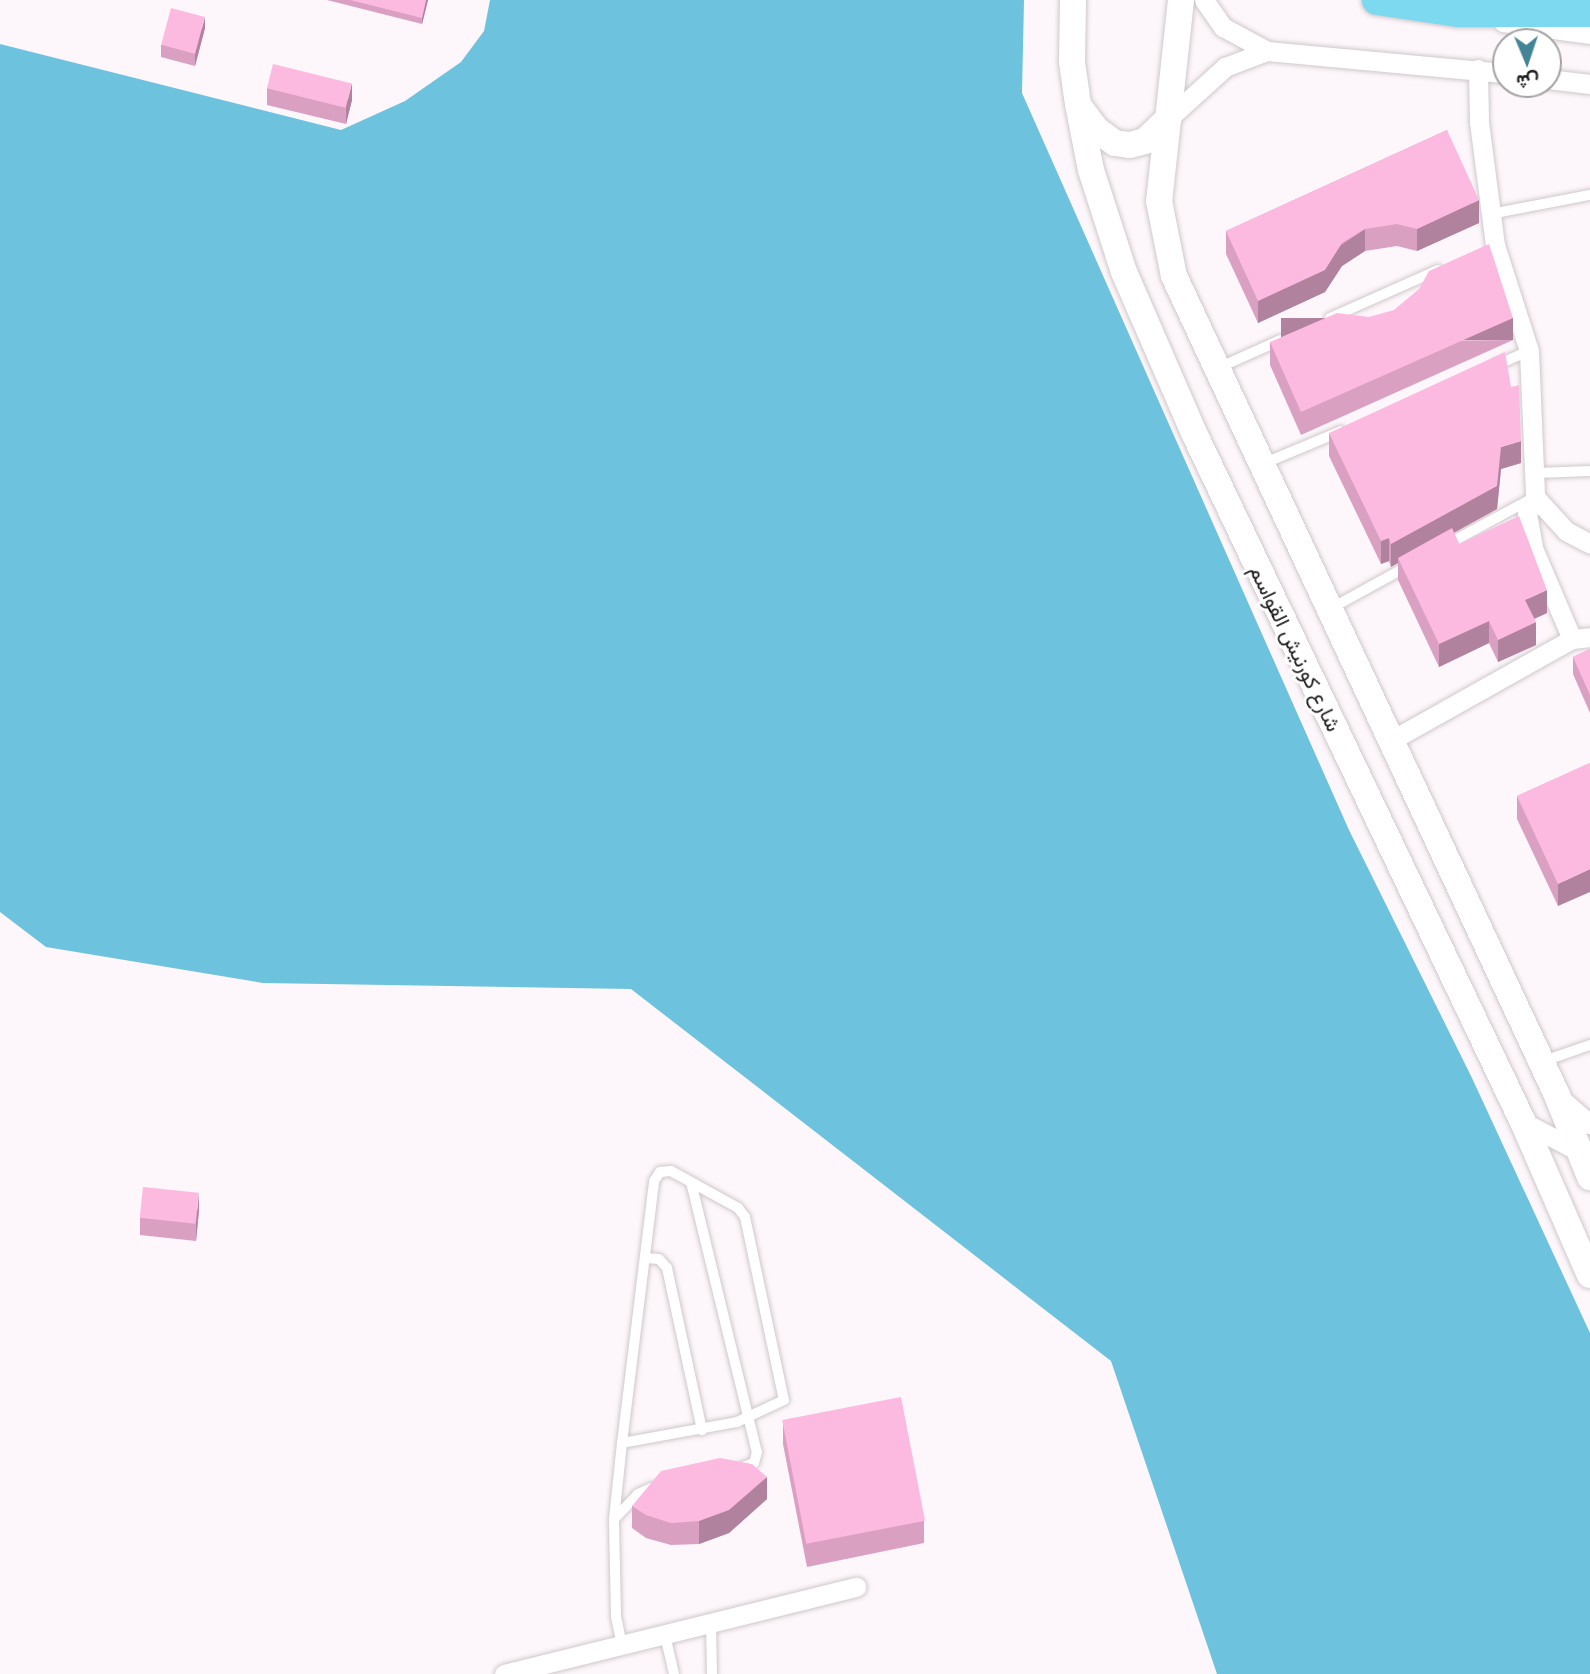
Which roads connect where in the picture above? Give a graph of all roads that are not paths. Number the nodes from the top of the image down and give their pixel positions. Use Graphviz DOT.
graph roads {
  1 [pos="1073,0"];
  2 [pos="1181,0"];
  3 [pos="1204,0"];
  4 [pos="1377,0"];
  5 [pos="1457,12"];
  6 [pos="1590,12"];
  7 [pos="1590,34"];
  8 [pos="1267,51"];
  9 [pos="1478,69"];
  10 [pos="1492,71"];
  11 [pos="1562,81"];
  12 [pos="1590,84"];
  13 [pos="1077,104"];
  14 [pos="1169,118"];
  15 [pos="1590,195"];
  16 [pos="1491,214"];
  17 [pos="1444,268"];
  18 [pos="1317,324"];
  19 [pos="1291,335"];
  20 [pos="1529,351"];
  21 [pos="1490,367"];
  22 [pos="1214,369"];
  23 [pos="1349,427"];
  24 [pos="1259,465"];
  25 [pos="1590,471"];
  26 [pos="1537,473"];
  27 [pos="1535,497"];
  28 [pos="1590,544"];
  29 [pos="1437,550"];
  30 [pos="1425,556"];
  31 [pos="1328,610"];
  32 [pos="1581,638"];
  33 [pos="1391,741"];
  34 [pos="1590,1045"];
  35 [pos="1540,1062"];
  36 [pos="1556,1093"];
  37 [pos="1523,1122"];
  38 [pos="1590,1124"];
  39 [pos="1587,1163"];
  40 [pos="691,1182"];
  41 [pos="645,1258"];
  42 [pos="1590,1275"];
  43 [pos="748,1416"];
  44 [pos="702,1430"];
  45 [pos="622,1443"];
  46 [pos="723,1472"];
  47 [pos="671,1482"];
  48 [pos="614,1519"];
  49 [pos="856,1587"];
  50 [pos="711,1623"];
  51 [pos="665,1634"];
  52 [pos="622,1645"];
  53 [pos="539,1670"];
  54 [pos="504,1674"];
  55 [pos="674,1674"];
  56 [pos="712,1674"];
  1 -- 13 [label="main road, شارع كورنيش القواسم"];
  2 -- 14 [label="main road"];
  3 -- 8 [label="street"];
  4 -- 5 [label="main road"];
  5 -- 6 [label="main road"];
  5 -- 7 [label="street"];
  8 -- 9 [label="street"];
  8 -- 14 [label="street"];
  9 -- 10 [label="street"];
  9 -- 16 [label="street"];
  11 -- 12 [label="street"];
  13 -- 14 [label="main road"];
  13 -- 37 [label="main road, شارع كورنيش القواسم"];
  14 -- 22 [label="main road"];
  15 -- 16 [label="lane"];
  16 -- 20 [label="street"];
  17 -- 18 [label="lane"];
  19 -- 22 [label="lane"];
  20 -- 21 [label="lane"];
  20 -- 26 [label="street"];
  22 -- 24 [label="main road"];
  23 -- 24 [label="lane"];
  24 -- 31 [label="main road"];
  25 -- 26 [label="lane"];
  26 -- 27 [label="street"];
  27 -- 28 [label="street"];
  27 -- 29 [label="lane"];
  27 -- 32 [label="street"];
  30 -- 31 [label="lane"];
  31 -- 33 [label="main road"];
  32 -- 33 [label="street"];
  33 -- 35 [label="main road"];
  34 -- 35 [label="lane"];
  35 -- 36 [label="main road"];
  36 -- 38 [label="street"];
  36 -- 39 [label="main road"];
  37 -- 39 [label="street"];
  37 -- 42 [label="main road, شارع كورنيش القواسم"];
  40 -- 41 [label="lane"];
  40 -- 43 [label="lane"];
  40 -- 43 [label="lane"];
  41 -- 44 [label="lane"];
  41 -- 45 [label="lane"];
  43 -- 44 [label="lane"];
  43 -- 46 [label="lane"];
  44 -- 45 [label="lane"];
  45 -- 48 [label="lane"];
  47 -- 48 [label="lane"];
  48 -- 52 [label="lane"];
  49 -- 50 [label="street"];
  50 -- 51 [label="street"];
  50 -- 56 [label="lane"];
  51 -- 52 [label="street"];
  51 -- 55 [label="lane"];
  52 -- 53 [label="street"];
  53 -- 54 [label="street"];
}
